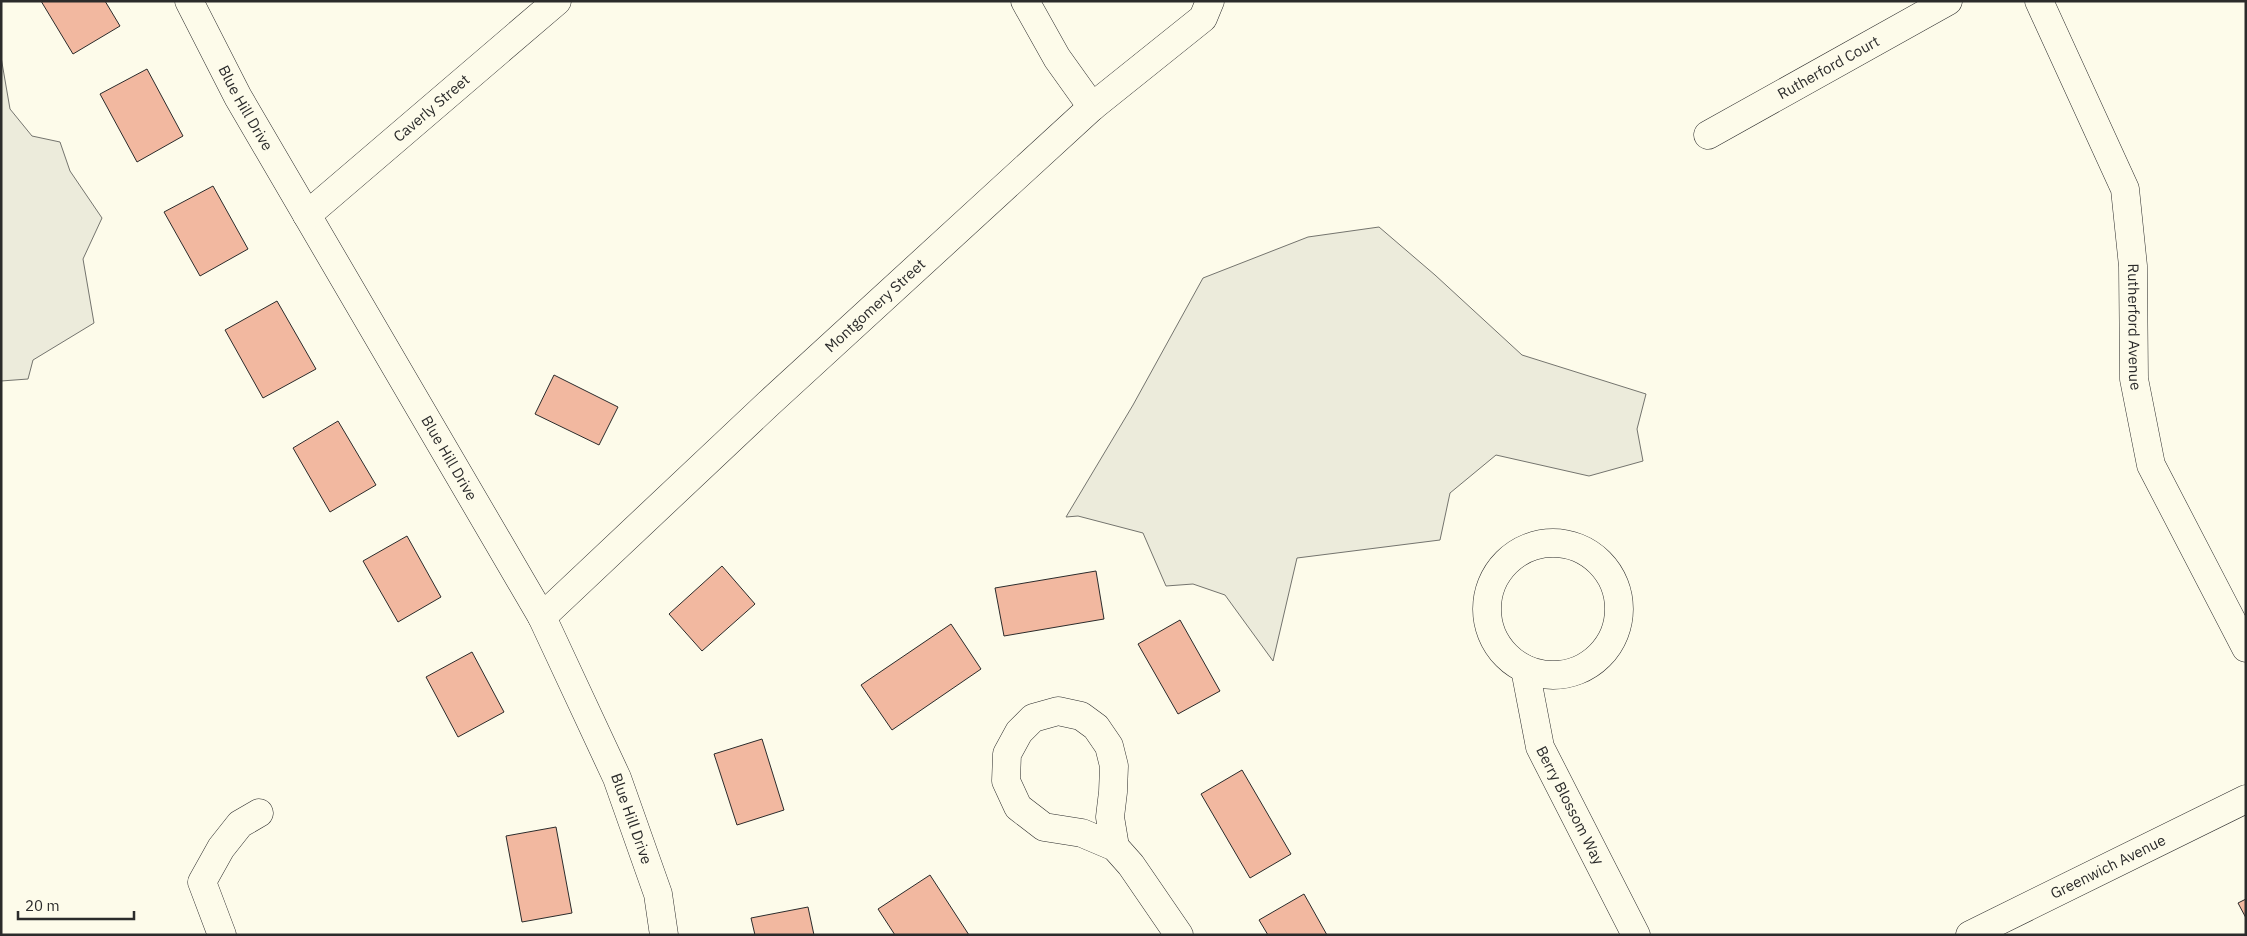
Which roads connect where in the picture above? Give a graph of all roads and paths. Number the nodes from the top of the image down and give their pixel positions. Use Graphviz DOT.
graph roads {
  1 [pos="189,1"];
  2 [pos="557,1"];
  3 [pos="1025,1"];
  4 [pos="1210,1"];
  5 [pos="1948,1"];
  6 [pos="2039,1"];
  7 [pos="1092,108"];
  8 [pos="1708,134"];
  9 [pos="307,215"];
  10 [pos="542,616"];
  11 [pos="2246,648"];
  12 [pos="1524,669"];
  13 [pos="2246,799"];
  14 [pos="259,813"];
  15 [pos="1115,848"];
  16 [pos="222,935"];
  17 [pos="664,935"];
  18 [pos="1179,935"];
  19 [pos="1636,935"];
  20 [pos="1970,935"];
  1 -- 9 [label="street, Blue Hill Drive"];
  2 -- 9 [label="street, Caverly Street"];
  3 -- 7 [label="street"];
  4 -- 7 [label="street, Montgomery Street"];
  5 -- 8 [label="street, Rutherford Court"];
  6 -- 11 [label="street, Rutherford Avenue"];
  7 -- 10 [label="street, Montgomery Street"];
  9 -- 10 [label="street, Blue Hill Drive"];
  10 -- 17 [label="street, Blue Hill Drive"];
  12 -- 12 [label="street"];
  12 -- 19 [label="street, Berry Blossom Way"];
  13 -- 20 [label="street, Greenwich Avenue"];
  14 -- 16 [label="street"];
  15 -- 15 [label="street"];
  15 -- 18 [label="street"];
}
